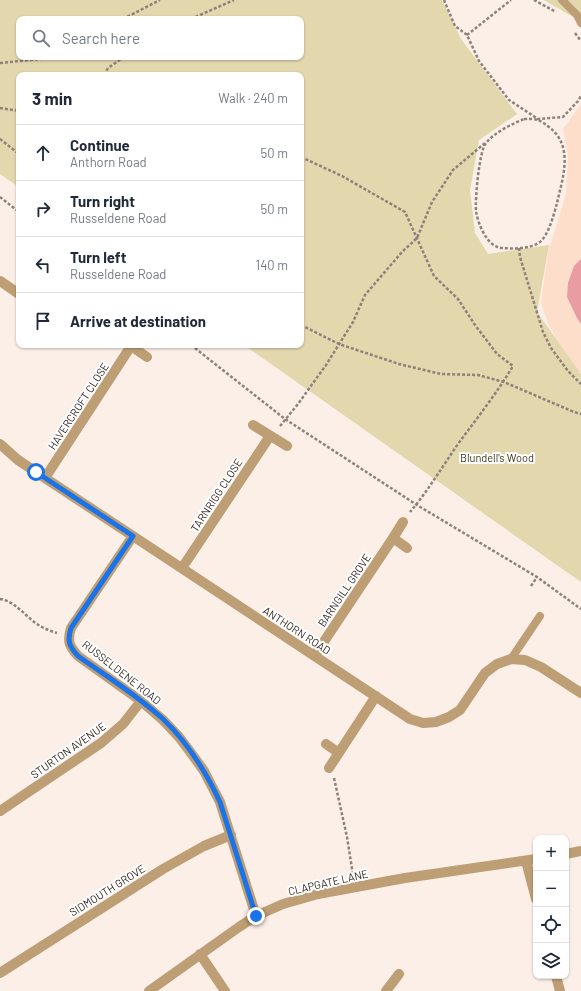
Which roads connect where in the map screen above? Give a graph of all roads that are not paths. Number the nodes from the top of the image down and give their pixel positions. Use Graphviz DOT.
graph roads {
  1 [pos="562,0"];
  2 [pos="581,23"];
  3 [pos="0,281"];
  4 [pos="16,292"];
  5 [pos="130,348"];
  6 [pos="134,348"];
  7 [pos="147,358"];
  8 [pos="253,424"];
  9 [pos="270,436"];
  10 [pos="0,444"];
  11 [pos="287,446"];
  12 [pos="45,478"];
  13 [pos="403,522"];
  14 [pos="133,536"];
  15 [pos="393,538"];
  16 [pos="407,548"];
  17 [pos="182,568"];
  18 [pos="540,616"];
  19 [pos="314,655"];
  20 [pos="511,659"];
  21 [pos="581,693"];
  22 [pos="376,696"];
  23 [pos="142,701"];
  24 [pos="326,744"];
  25 [pos="339,753"];
  26 [pos="330,766"];
  27 [pos="0,810"];
  28 [pos="231,835"];
  29 [pos="581,851"];
  30 [pos="569,853"];
  31 [pos="531,860"];
  32 [pos="533,876"];
  33 [pos="256,916"];
  34 [pos="200,954"];
  35 [pos="0,973"];
  36 [pos="399,974"];
  37 [pos="557,979"];
  38 [pos="390,990"];
  39 [pos="149,991"];
  40 [pos="225,991"];
  41 [pos="560,991"];
  1 -- 2 [label="lane"];
  3 -- 4 [label="street"];
  5 -- 12 [label="street, HAVERCROFT CLOSE"];
  6 -- 7 [label="street, HAVERCROFT CLOSE"];
  8 -- 9 [label="street"];
  9 -- 11 [label="street"];
  9 -- 17 [label="street, TARNRIGG CLOSE"];
  10 -- 12 [label="street, ANTHORN ROAD"];
  12 -- 14 [label="street, ANTHORN ROAD"];
  13 -- 15 [label="street, BARNGILL GROVE"];
  14 -- 17 [label="street, ANTHORN ROAD"];
  14 -- 23 [label="street, RUSSELDENE ROAD"];
  15 -- 16 [label="street"];
  15 -- 19 [label="street, BARNGILL GROVE"];
  17 -- 19 [label="street, ANTHORN ROAD"];
  18 -- 20 [label="lane"];
  19 -- 22 [label="street, ANTHORN ROAD"];
  20 -- 21 [label="street"];
  20 -- 22 [label="street, ANTHORN ROAD"];
  22 -- 25 [label="street"];
  23 -- 27 [label="street, STURTON AVENUE"];
  23 -- 28 [label="street, RUSSELDENE ROAD"];
  24 -- 25 [label="street"];
  25 -- 26 [label="street"];
  28 -- 33 [label="street, RUSSELDENE ROAD"];
  28 -- 35 [label="street, SIDMOUTH GROVE"];
  29 -- 30 [label="street"];
  31 -- 32 [label="street"];
  31 -- 33 [label="street, CLAPGATE LANE"];
  33 -- 34 [label="street, CLAPGATE LANE"];
  34 -- 39 [label="street, CLAPGATE LANE"];
  34 -- 40 [label="street"];
  36 -- 38 [label="street"];
  37 -- 41 [label="street"];
}
